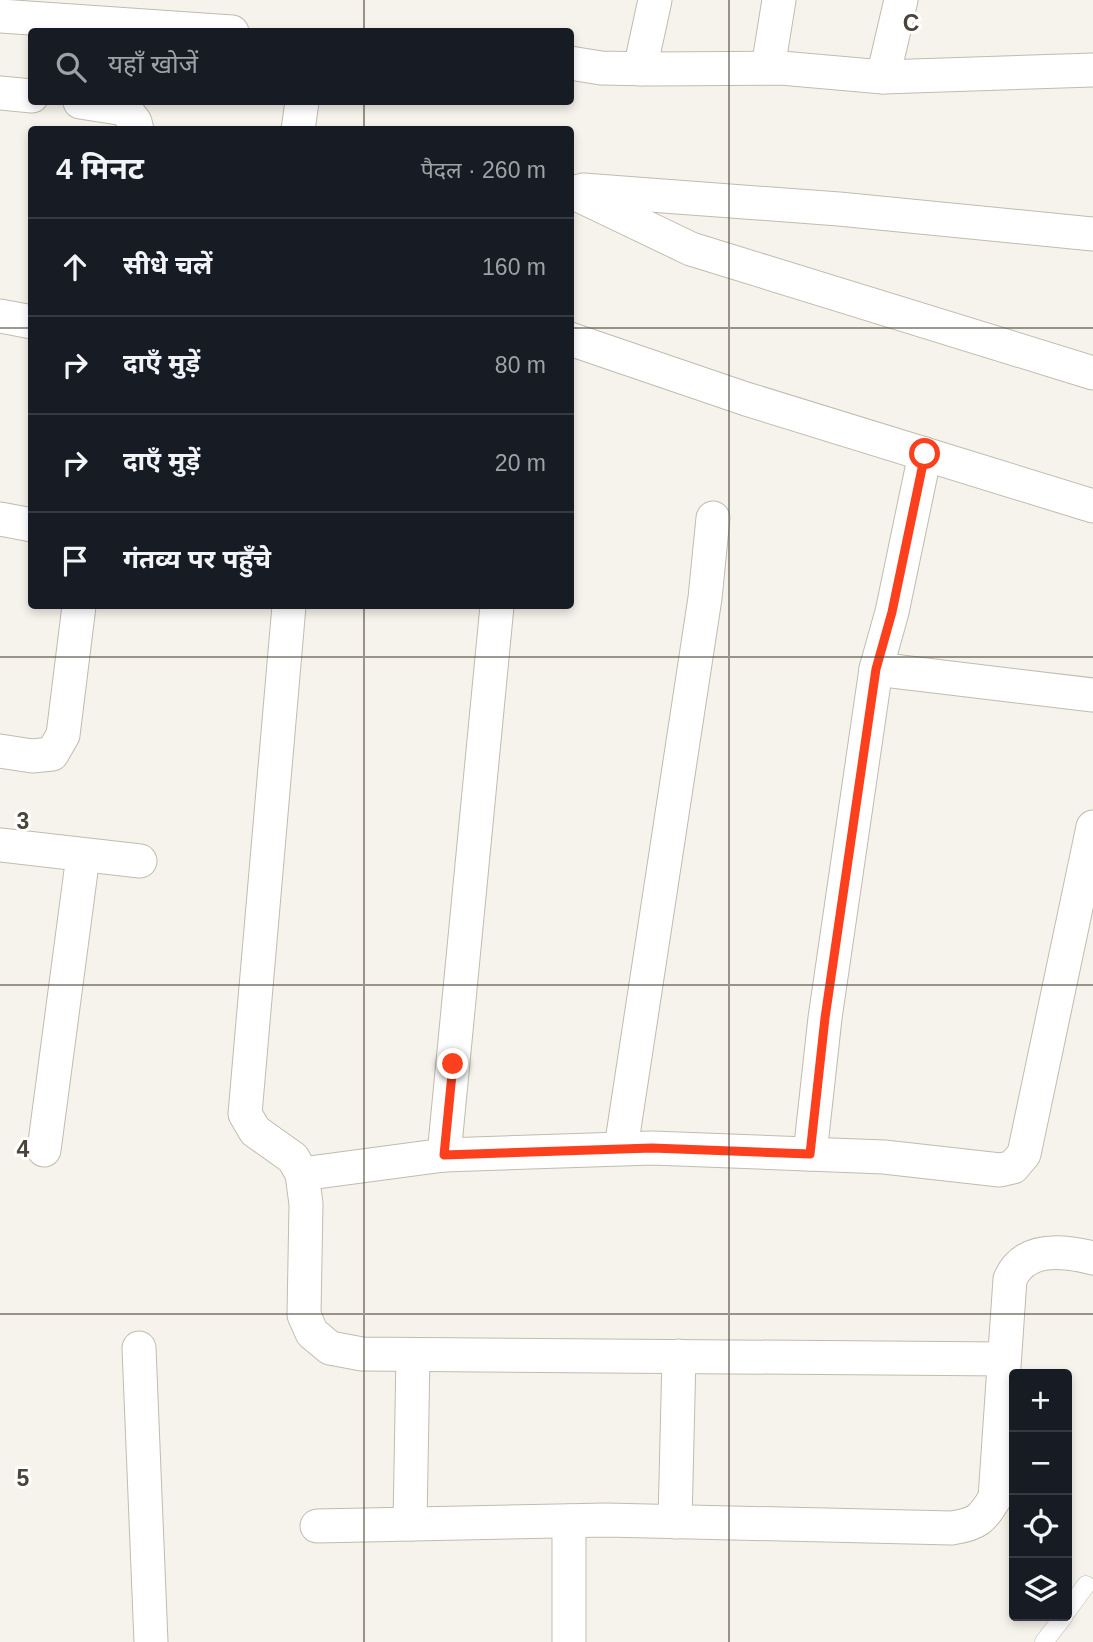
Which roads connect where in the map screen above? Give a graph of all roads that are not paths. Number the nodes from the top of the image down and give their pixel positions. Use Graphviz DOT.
graph roads {
  1 [pos="655,0"];
  2 [pos="779,0"];
  3 [pos="901,0"];
  4 [pos="40,10"];
  5 [pos="164,13"];
  6 [pos="0,16"];
  7 [pos="218,28"];
  8 [pos="574,64"];
  9 [pos="768,68"];
  10 [pos="640,69"];
  11 [pos="1093,70"];
  12 [pos="883,77"];
  13 [pos="0,93"];
  14 [pos="28,96"];
  15 [pos="99,105"];
  16 [pos="302,105"];
  17 [pos="136,126"];
  18 [pos="299,126"];
  19 [pos="574,190"];
  20 [pos="574,192"];
  21 [pos="1093,234"];
  22 [pos="0,316"];
  23 [pos="28,321"];
  24 [pos="574,340"];
  25 [pos="1093,372"];
  26 [pos="925,454"];
  27 [pos="1093,506"];
  28 [pos="713,518"];
  29 [pos="0,519"];
  30 [pos="28,524"];
  31 [pos="79,609"];
  32 [pos="289,609"];
  33 [pos="498,609"];
  34 [pos="876,669"];
  35 [pos="1093,695"];
  36 [pos="0,751"];
  37 [pos="1093,827"];
  38 [pos="0,845"];
  39 [pos="83,856"];
  40 [pos="140,860"];
  41 [pos="1084,915"];
  42 [pos="621,1148"];
  43 [pos="44,1150"];
  44 [pos="810,1154"];
  45 [pos="444,1155"];
  46 [pos="305,1201"];
  47 [pos="1093,1258"];
  48 [pos="138,1348"];
  49 [pos="413,1355"];
  50 [pos="680,1356"];
  51 [pos="1004,1359"];
  52 [pos="569,1521"];
  53 [pos="675,1522"];
  54 [pos="410,1524"];
  55 [pos="317,1526"];
  56 [pos="1086,1585"];
  57 [pos="1072,1604"];
  58 [pos="1060,1621"];
  59 [pos="152,1642"];
  60 [pos="569,1642"];
  61 [pos="1044,1642"];
  1 -- 10 [label="street"];
  2 -- 9 [label="street"];
  3 -- 12 [label="street"];
  4 -- 5 [label="street"];
  4 -- 6 [label="street"];
  5 -- 7 [label="street"];
  8 -- 10 [label="street"];
  9 -- 10 [label="street"];
  9 -- 12 [label="street"];
  11 -- 12 [label="street"];
  13 -- 14 [label="street"];
  15 -- 17 [label="street"];
  16 -- 18 [label="street"];
  19 -- 21 [label="street"];
  20 -- 25 [label="street"];
  22 -- 23 [label="street"];
  24 -- 26 [label="street"];
  26 -- 27 [label="street"];
  26 -- 34 [label="street"];
  28 -- 42 [label="street"];
  29 -- 30 [label="street"];
  31 -- 36 [label="street"];
  32 -- 46 [label="street"];
  33 -- 45 [label="street"];
  34 -- 35 [label="street"];
  34 -- 44 [label="street"];
  37 -- 41 [label="street"];
  38 -- 39 [label="street"];
  39 -- 40 [label="street"];
  39 -- 43 [label="street"];
  41 -- 44 [label="street"];
  42 -- 44 [label="street"];
  42 -- 45 [label="street"];
  45 -- 46 [label="street"];
  46 -- 49 [label="street"];
  47 -- 51 [label="street"];
  48 -- 59 [label="street"];
  49 -- 50 [label="street"];
  49 -- 54 [label="street"];
  50 -- 51 [label="street"];
  50 -- 53 [label="street"];
  51 -- 53 [label="street"];
  52 -- 53 [label="street"];
  52 -- 54 [label="street"];
  52 -- 60 [label="street"];
  54 -- 55 [label="street"];
  56 -- 57 [label="lane"];
  58 -- 61 [label="lane"];
}
